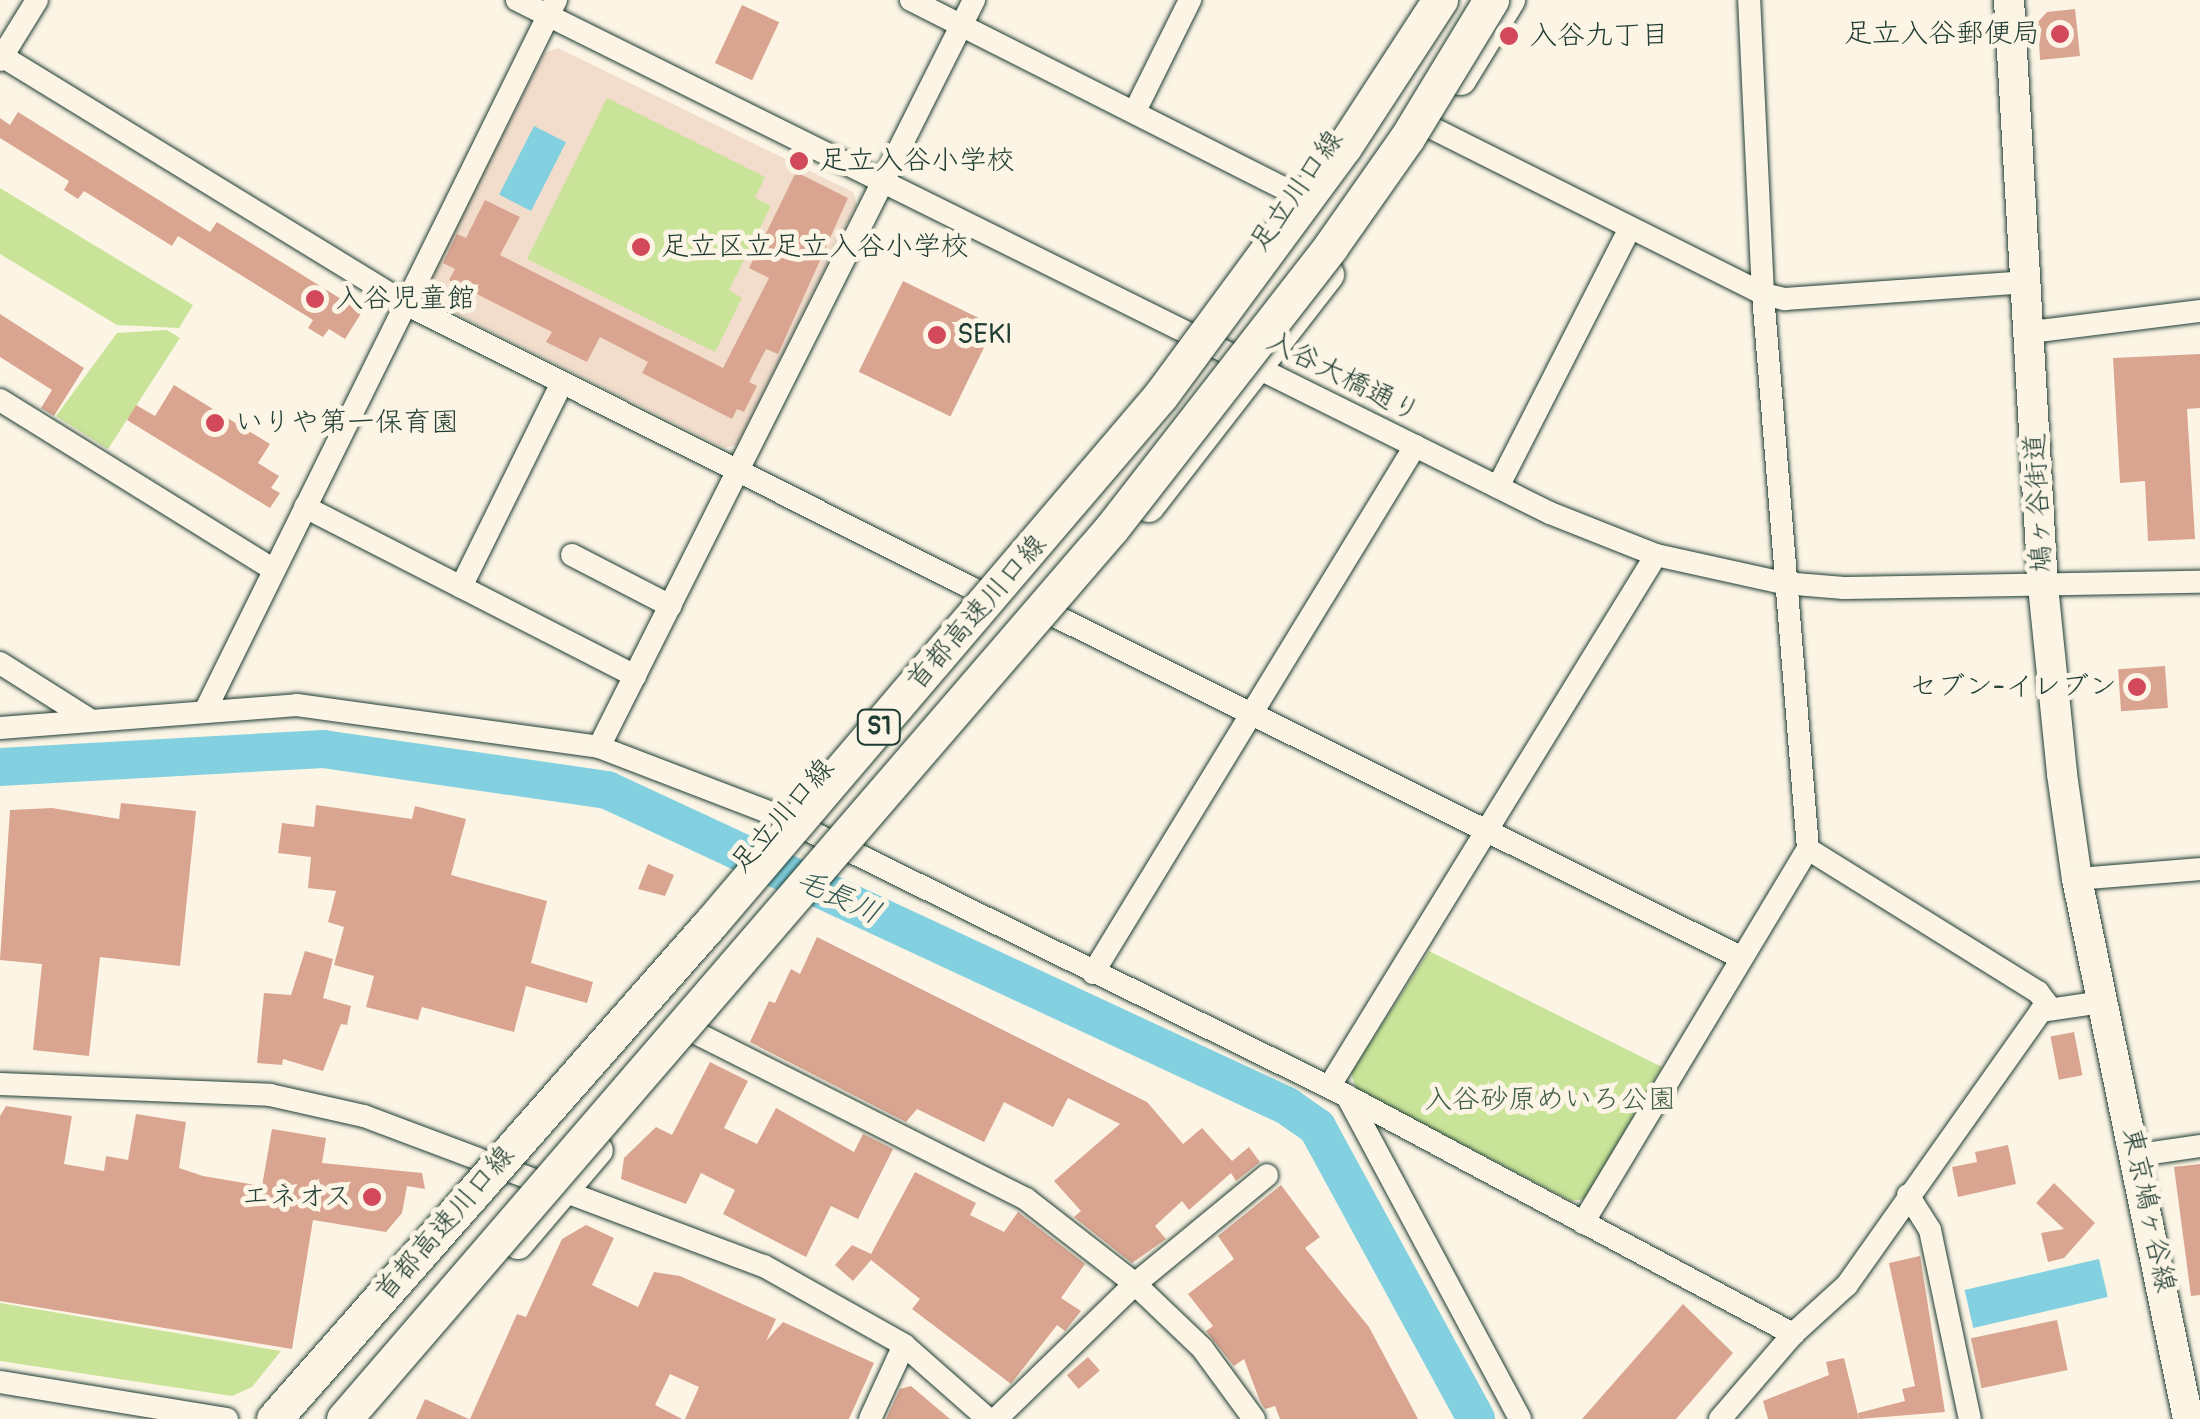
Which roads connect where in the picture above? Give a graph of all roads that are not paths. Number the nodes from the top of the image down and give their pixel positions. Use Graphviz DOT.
graph roads {
  1 [pos="37,0"];
  2 [pos="517,0"];
  3 [pos="911,0"];
  4 [pos="974,0"];
  5 [pos="1190,0"];
  6 [pos="1423,0"];
  7 [pos="1440,0"];
  8 [pos="1471,0"];
  9 [pos="1491,0"];
  10 [pos="1510,0"];
  11 [pos="1750,0"];
  12 [pos="2009,0"];
  13 [pos="552,8"];
  14 [pos="961,25"];
  15 [pos="1,57"];
  16 [pos="1136,110"];
  17 [pos="1430,127"];
  18 [pos="883,183"];
  19 [pos="1296,194"];
  20 [pos="1630,228"];
  21 [pos="2027,282"];
  22 [pos="1762,294"];
  23 [pos="404,304"];
  24 [pos="2200,310"];
  25 [pos="2031,332"];
  26 [pos="1191,335"];
  27 [pos="1260,368"];
  28 [pos="562,383"];
  29 [pos="0,400"];
  30 [pos="1415,446"];
  31 [pos="739,472"];
  32 [pos="1498,487"];
  33 [pos="305,507"];
  34 [pos="1656,555"];
  35 [pos="572,556"];
  36 [pos="274,570"];
  37 [pos="1783,582"];
  38 [pos="2200,582"];
  39 [pos="2043,586"];
  40 [pos="461,587"];
  41 [pos="979,592"];
  42 [pos="671,606"];
  43 [pos="1056,617"];
  44 [pos="0,663"];
  45 [pos="636,676"];
  46 [pos="972,694"];
  47 [pos="204,711"];
  48 [pos="1252,714"];
  49 [pos="87,718"];
  50 [pos="0,728"];
  51 [pos="599,747"];
  52 [pos="781,817"];
  53 [pos="1486,836"];
  54 [pos="1808,849"];
  55 [pos="852,854"];
  56 [pos="2200,869"];
  57 [pos="2077,879"];
  58 [pos="710,924"];
  59 [pos="1742,958"];
  60 [pos="1093,974"];
  61 [pos="2102,1002"];
  62 [pos="2050,1008"];
  63 [pos="696,1033"];
  64 [pos="0,1084"];
  65 [pos="1338,1092"];
  66 [pos="2200,1146"];
  67 [pos="2138,1155"];
  68 [pos="481,1161"];
  69 [pos="1268,1175"];
  70 [pos="564,1192"];
  71 [pos="1908,1196"];
  72 [pos="1583,1223"];
  73 [pos="1134,1284"];
  74 [pos="1793,1334"];
  75 [pos="904,1346"];
  76 [pos="0,1382"];
  77 [pos="1733,1414"];
  78 [pos="227,1419"];
  79 [pos="259,1419"];
  80 [pos="274,1419"];
  81 [pos="304,1419"];
  82 [pos="344,1419"];
  83 [pos="364,1419"];
  84 [pos="870,1419"];
  85 [pos="988,1419"];
  86 [pos="996,1419"];
  87 [pos="1254,1419"];
  88 [pos="1520,1419"];
  89 [pos="1970,1419"];
  90 [pos="2188,1419"];
  1 -- 15 [label="street"];
  2 -- 13 [label="street, 入谷大橋通り"];
  3 -- 14 [label="street"];
  4 -- 14 [label="street"];
  5 -- 16 [label="street"];
  6 -- 19 [label="main road, 足立川口線"];
  7 -- 58 [label="highway, 首都高速川口線 / S1, bridge"];
  8 -- 46 [label="highway, bridge"];
  9 -- 46 [label="highway, 首都高速川口線 / S1, bridge"];
  10 -- 17 [label="main road"];
  11 -- 22 [label="street"];
  12 -- 21 [label="main road, 鳩ヶ谷街道"];
  13 -- 18 [label="street, 入谷大橋通り"];
  13 -- 23 [label="street"];
  14 -- 16 [label="street"];
  14 -- 18 [label="street"];
  15 -- 23 [label="street"];
  16 -- 19 [label="street"];
  17 -- 20 [label="street"];
  17 -- 27 [label="main road"];
  18 -- 26 [label="street, 入谷大橋通り"];
  18 -- 31 [label="street"];
  19 -- 26 [label="main road, 足立川口線"];
  20 -- 22 [label="street"];
  20 -- 32 [label="street"];
  21 -- 22 [label="street"];
  21 -- 25 [label="main road, 鳩ヶ谷街道"];
  22 -- 37 [label="street"];
  23 -- 28 [label="street"];
  23 -- 33 [label="street"];
  24 -- 25 [label="street"];
  25 -- 39 [label="main road, 鳩ヶ谷街道"];
  26 -- 27 [label="street, 入谷大橋通り"];
  26 -- 41 [label="main road, 足立川口線"];
  27 -- 30 [label="street, 入谷大橋通り"];
  27 -- 43 [label="main road"];
  28 -- 31 [label="street"];
  28 -- 40 [label="street"];
  29 -- 36 [label="street"];
  30 -- 32 [label="street, 入谷大橋通り"];
  30 -- 48 [label="street"];
  31 -- 41 [label="street"];
  31 -- 42 [label="street"];
  32 -- 34 [label="street, 入谷大橋通り"];
  33 -- 36 [label="street"];
  33 -- 40 [label="street"];
  34 -- 37 [label="street, 入谷大橋通り"];
  34 -- 53 [label="street"];
  35 -- 42 [label="street"];
  36 -- 47 [label="street"];
  37 -- 39 [label="street, 入谷大橋通り"];
  37 -- 54 [label="street"];
  38 -- 39 [label="street, 入谷大橋通り"];
  39 -- 57 [label="main road, 鳩ヶ谷街道"];
  40 -- 45 [label="street"];
  41 -- 52 [label="main road, 足立川口線"];
  42 -- 45 [label="street"];
  43 -- 48 [label="street"];
  43 -- 55 [label="main road"];
  44 -- 49 [label="street"];
  45 -- 51 [label="street"];
  46 -- 82 [label="highway, 首都高速川口線 / S1, bridge"];
  47 -- 49 [label="street"];
  47 -- 51 [label="street"];
  48 -- 53 [label="street"];
  48 -- 60 [label="street"];
  49 -- 50 [label="street"];
  51 -- 52 [label="street"];
  52 -- 55 [label="street"];
  52 -- 68 [label="main road, 足立川口線"];
  53 -- 59 [label="street"];
  53 -- 65 [label="street"];
  54 -- 59 [label="street"];
  54 -- 62 [label="street"];
  55 -- 60 [label="street"];
  55 -- 63 [label="main road"];
  56 -- 57 [label="street"];
  57 -- 61 [label="main road, 鳩ヶ谷街道"];
  58 -- 80 [label="highway, 首都高速川口線 / S1, bridge"];
  58 -- 81 [label="highway, bridge"];
  59 -- 72 [label="street"];
  60 -- 65 [label="street"];
  61 -- 62 [label="street"];
  61 -- 67 [label="main road, 東京鳩ヶ谷線"];
  62 -- 71 [label="street"];
  63 -- 70 [label="main road"];
  63 -- 73 [label="street"];
  64 -- 68 [label="street"];
  65 -- 72 [label="street"];
  65 -- 88 [label="street"];
  66 -- 67 [label="street"];
  67 -- 90 [label="main road, 東京鳩ヶ谷線"];
  68 -- 70 [label="street"];
  68 -- 79 [label="main road, 足立川口線"];
  69 -- 73 [label="street"];
  70 -- 75 [label="street"];
  70 -- 83 [label="main road"];
  71 -- 74 [label="street"];
  71 -- 89 [label="street"];
  72 -- 74 [label="street"];
  73 -- 86 [label="street"];
  73 -- 87 [label="street"];
  74 -- 77 [label="street"];
  75 -- 84 [label="street"];
  75 -- 85 [label="street"];
  76 -- 78 [label="street"];
}
